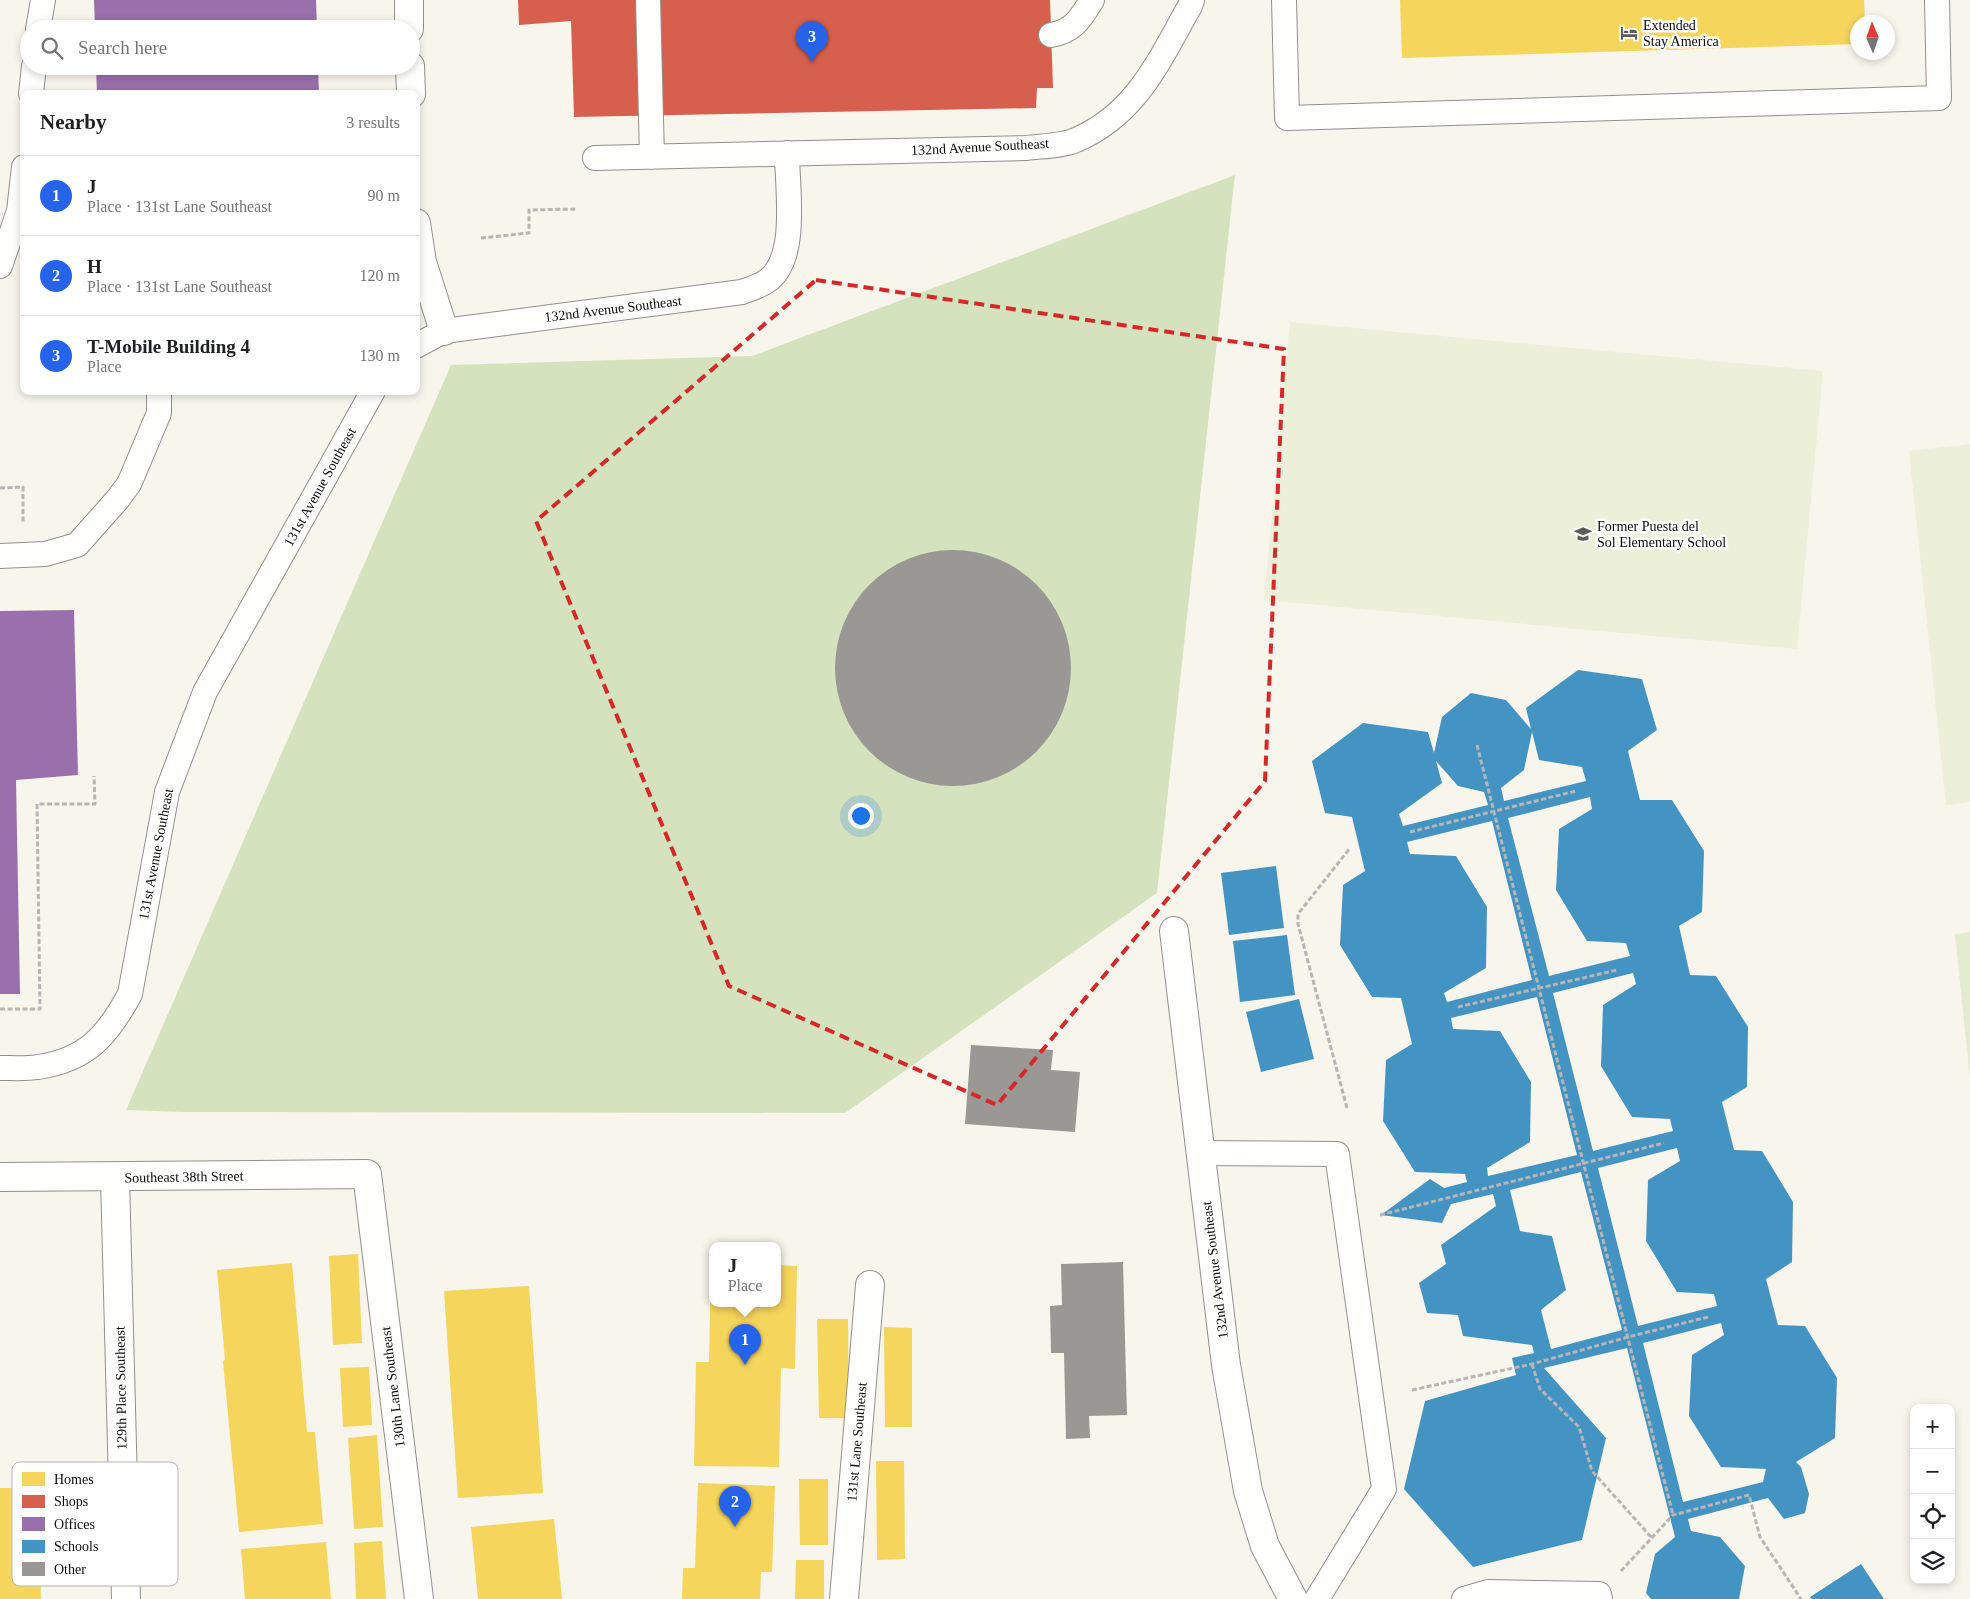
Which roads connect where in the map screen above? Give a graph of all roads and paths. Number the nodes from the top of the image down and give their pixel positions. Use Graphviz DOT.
graph roads {
  1 [pos="43,0"];
  2 [pos="408,0"];
  3 [pos="648,0"];
  4 [pos="1092,0"];
  5 [pos="1192,0"];
  6 [pos="1284,0"];
  7 [pos="1937,0"];
  8 [pos="40,20"];
  9 [pos="409,20"];
  10 [pos="1051,35"];
  11 [pos="33,75"];
  12 [pos="410,75"];
  13 [pos="31,90"];
  14 [pos="411,90"];
  15 [pos="786,153"];
  16 [pos="652,157"];
  17 [pos="595,158"];
  18 [pos="20,202"];
  19 [pos="577,208"];
  20 [pos="481,238"];
  21 [pos="420,249"];
  22 [pos="0,266"];
  23 [pos="444,331"];
  24 [pos="420,344"];
  25 [pos="159,395"];
  26 [pos="370,395"];
  27 [pos="0,488"];
  28 [pos="23,526"];
  29 [pos="0,556"];
  30 [pos="1477,745"];
  31 [pos="94,776"];
  32 [pos="1576,791"];
  33 [pos="1494,811"];
  34 [pos="1410,832"];
  35 [pos="1350,848"];
  36 [pos="1174,931"];
  37 [pos="1617,970"];
  38 [pos="1539,988"];
  39 [pos="1458,1007"];
  40 [pos="0,1009"];
  41 [pos="0,1068"];
  42 [pos="1347,1108"];
  43 [pos="1664,1143"];
  44 [pos="1201,1153"];
  45 [pos="1584,1164"];
  46 [pos="367,1174"];
  47 [pos="0,1177"];
  48 [pos="115,1178"];
  49 [pos="1380,1216"];
  50 [pos="870,1285"];
  51 [pos="1708,1317"];
  52 [pos="1628,1337"];
  53 [pos="1532,1364"];
  54 [pos="1412,1390"];
  55 [pos="122,1462"];
  56 [pos="1674,1515"];
  57 [pos="1652,1538"];
  58 [pos="1615,1578"];
  59 [pos="126,1586"];
  60 [pos="1487,1597"];
  61 [pos="126,1599"];
  62 [pos="418,1599"];
  63 [pos="844,1599"];
  64 [pos="1293,1599"];
  65 [pos="1317,1599"];
  66 [pos="1464,1599"];
  67 [pos="1600,1599"];
  68 [pos="1801,1599"];
  1 -- 8 [label="lane"];
  2 -- 9 [label="street"];
  3 -- 16 [label="lane"];
  4 -- 10 [label="lane"];
  5 -- 15 [label="lane, 132nd Avenue Southeast"];
  6 -- 7 [label="lane"];
  11 -- 13 [label="lane"];
  12 -- 14 [label="street"];
  15 -- 16 [label="lane, 132nd Avenue Southeast"];
  15 -- 23 [label="lane, 132nd Avenue Southeast"];
  16 -- 17 [label="lane, 132nd Avenue Southeast"];
  18 -- 22 [label="lane"];
  19 -- 20 [label="path"];
  21 -- 23 [label="street"];
  23 -- 24 [label="lane"];
  25 -- 29 [label="lane"];
  26 -- 41 [label="lane, 131st Avenue Southeast"];
  27 -- 28 [label="path"];
  30 -- 33 [label="path"];
  31 -- 40 [label="path"];
  32 -- 33 [label="path"];
  33 -- 34 [label="path"];
  33 -- 38 [label="path"];
  35 -- 42 [label="path"];
  36 -- 44 [label="street, 132nd Avenue Southeast"];
  37 -- 38 [label="path"];
  38 -- 39 [label="path"];
  38 -- 45 [label="path"];
  43 -- 45 [label="path"];
  44 -- 64 [label="street, 132nd Avenue Southeast"];
  44 -- 65 [label="lane"];
  45 -- 49 [label="path"];
  45 -- 52 [label="path"];
  46 -- 48 [label="street, Southeast 38th Street"];
  46 -- 62 [label="street, 130th Lane Southeast"];
  47 -- 48 [label="street, Southeast 38th Street"];
  48 -- 55 [label="street, 129th Place Southeast"];
  50 -- 63 [label="street, 131st Lane Southeast"];
  51 -- 52 [label="path"];
  52 -- 53 [label="path"];
  52 -- 56 [label="path"];
  53 -- 54 [label="path"];
  53 -- 57 [label="path"];
  56 -- 57 [label="path"];
  56 -- 68 [label="path"];
  57 -- 58 [label="path"];
  59 -- 61 [label="street, 129th Place Southeast"];
  60 -- 66 [label="lane"];
  60 -- 67 [label="lane"];
}
